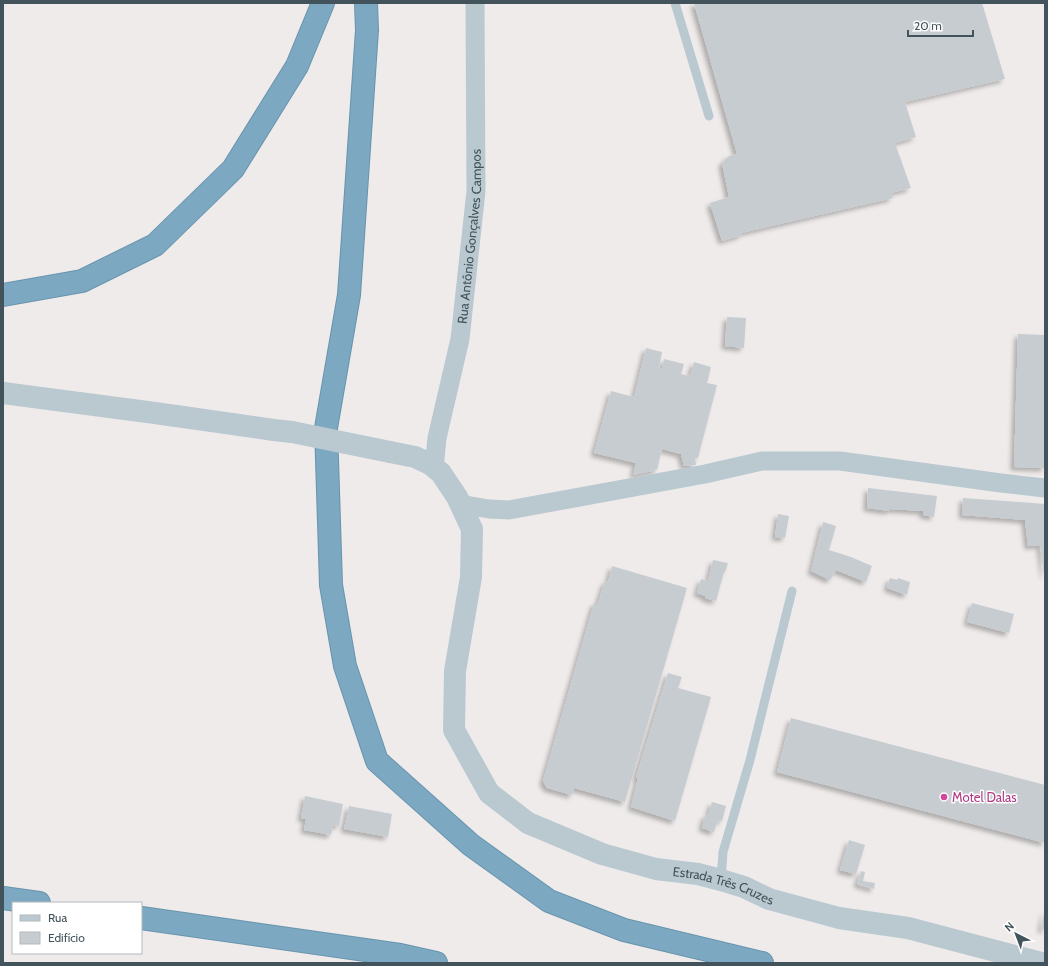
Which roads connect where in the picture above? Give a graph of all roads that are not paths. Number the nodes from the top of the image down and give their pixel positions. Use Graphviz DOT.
graph roads {
  1 [pos="323,3"];
  2 [pos="366,3"];
  3 [pos="475,3"];
  4 [pos="675,3"];
  5 [pos="709,116"];
  6 [pos="3,295"];
  7 [pos="3,393"];
  8 [pos="434,468"];
  9 [pos="1045,488"];
  10 [pos="460,504"];
  11 [pos="792,591"];
  12 [pos="721,880"];
  13 [pos="3,898"];
  14 [pos="32,902"];
  15 [pos="142,918"];
  16 [pos="436,963"];
  17 [pos="762,963"];
  18 [pos="1041,963"];
  1 -- 6 [label="highway"];
  2 -- 17 [label="highway"];
  3 -- 8 [label="street, Rua Antônio Gonçalves Campos"];
  4 -- 5 [label="lane"];
  7 -- 8 [label="street, bridge"];
  8 -- 10 [label="street"];
  9 -- 10 [label="street"];
  10 -- 12 [label="street, Estrada Três Cruzes"];
  11 -- 12 [label="lane"];
  12 -- 18 [label="street, Estrada Três Cruzes"];
  13 -- 14 [label="highway"];
  15 -- 16 [label="highway"];
}
